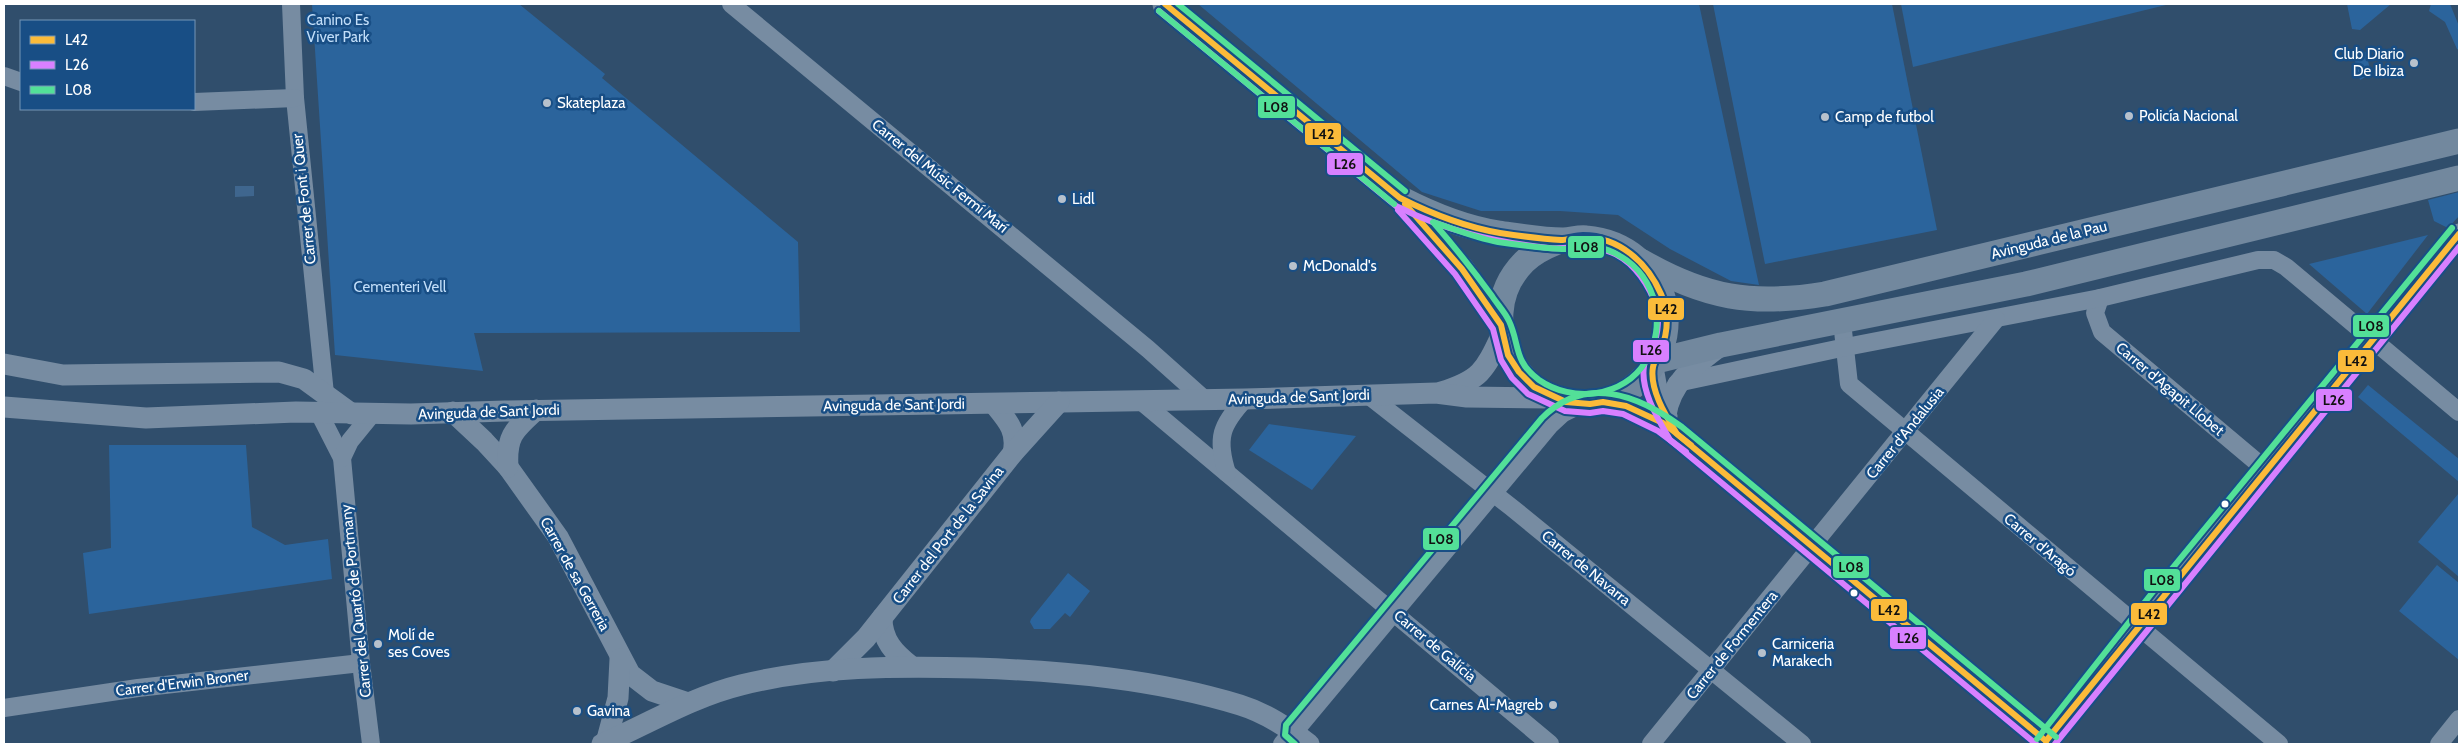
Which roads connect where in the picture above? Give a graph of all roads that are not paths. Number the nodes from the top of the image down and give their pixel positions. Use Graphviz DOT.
graph roads {
  1 [pos="291,4"];
  2 [pos="731,4"];
  3 [pos="1165,4"];
  4 [pos="4,76"];
  5 [pos="20,82"];
  6 [pos="295,98"];
  7 [pos="195,102"];
  8 [pos="2459,141"];
  9 [pos="2459,178"];
  10 [pos="1400,198"];
  11 [pos="1473,227"];
  12 [pos="2459,234"];
  13 [pos="1563,240"];
  14 [pos="1642,261"];
  15 [pos="1732,297"];
  16 [pos="2100,298"];
  17 [pos="1996,320"];
  18 [pos="1842,322"];
  19 [pos="1501,329"];
  20 [pos="2371,340"];
  21 [pos="1721,346"];
  22 [pos="1846,347"];
  23 [pos="4,364"];
  24 [pos="1654,364"];
  25 [pos="1677,384"];
  26 [pos="1436,393"];
  27 [pos="1368,395"];
  28 [pos="1552,398"];
  29 [pos="1204,399"];
  30 [pos="1245,399"];
  31 [pos="1140,401"];
  32 [pos="1059,402"];
  33 [pos="1603,402"];
  34 [pos="322,403"];
  35 [pos="994,404"];
  36 [pos="1578,404"];
  37 [pos="4,407"];
  38 [pos="536,410"];
  39 [pos="453,412"];
  40 [pos="2459,412"];
  41 [pos="362,414"];
  42 [pos="1666,415"];
  43 [pos="1906,432"];
  44 [pos="1677,434"];
  45 [pos="1013,453"];
  46 [pos="342,458"];
  47 [pos="508,468"];
  48 [pos="2265,469"];
  49 [pos="1227,473"];
  50 [pos="1492,493"];
  51 [pos="1813,546"];
  52 [pos="1392,610"];
  53 [pos="882,618"];
  54 [pos="2138,626"];
  55 [pos="620,659"];
  56 [pos="361,663"];
  57 [pos="911,666"];
  58 [pos="1712,670"];
  59 [pos="833,671"];
  60 [pos="688,703"];
  61 [pos="4,708"];
  62 [pos="2459,719"];
  63 [pos="1295,740"];
  64 [pos="604,743"];
  65 [pos="2047,743"];
  66 [pos="371,744"];
  67 [pos="1550,744"];
  68 [pos="1651,744"];
  69 [pos="1802,744"];
  70 [pos="2279,744"];
  71 [pos="2438,744"];
  1 -- 6 [label="street, Carrer de Font i Quer"];
  2 -- 29 [label="street, Carrer del Músic Fermí Marí"];
  3 -- 10 [label="main road"];
  4 -- 5 [label="street"];
  6 -- 7 [label="street"];
  6 -- 34 [label="street, Carrer de Font i Quer"];
  8 -- 15 [label="main road, Avinguda de la Pau"];
  9 -- 18 [label="main road"];
  10 -- 11 [label="main road"];
  10 -- 19 [label="main road"];
  11 -- 13 [label="main road"];
  11 -- 15 [label="main road"];
  12 -- 20 [label="street"];
  13 -- 14 [label="main road"];
  13 -- 19 [label="main road"];
  14 -- 15 [label="main road, Avinguda de la Pau"];
  14 -- 24 [label="main road"];
  16 -- 17 [label="street"];
  16 -- 20 [label="street"];
  16 -- 48 [label="street, Carrer d'Agapit Llobet"];
  17 -- 22 [label="street"];
  17 -- 43 [label="street, Carrer d'Andalusia"];
  18 -- 21 [label="main road"];
  18 -- 22 [label="street, Carrer d'Aragó"];
  19 -- 26 [label="street, Avinguda de Sant Jordi"];
  19 -- 28 [label="main road"];
  20 -- 40 [label="street"];
  20 -- 48 [label="street"];
  21 -- 24 [label="main road"];
  21 -- 25 [label="street"];
  22 -- 25 [label="street"];
  22 -- 43 [label="street, Carrer d'Aragó"];
  23 -- 34 [label="street"];
  24 -- 33 [label="main road"];
  24 -- 42 [label="street"];
  25 -- 42 [label="street"];
  26 -- 27 [label="street, Avinguda de Sant Jordi"];
  26 -- 28 [label="street, Avinguda de Sant Jordi"];
  27 -- 30 [label="street, Avinguda de Sant Jordi"];
  27 -- 50 [label="street, Carrer de Navarra"];
  28 -- 36 [label="main road"];
  29 -- 30 [label="street, Avinguda de Sant Jordi"];
  29 -- 31 [label="street, Avinguda de Sant Jordi"];
  30 -- 49 [label="street"];
  31 -- 32 [label="street, Avinguda de Sant Jordi"];
  31 -- 49 [label="street, Carrer de Galícia"];
  32 -- 35 [label="street, Avinguda de Sant Jordi"];
  32 -- 45 [label="street, Carrer del Port de la Savina"];
  33 -- 36 [label="main road"];
  33 -- 44 [label="street"];
  34 -- 37 [label="street, Avinguda de Sant Jordi"];
  34 -- 41 [label="street, Avinguda de Sant Jordi"];
  34 -- 46 [label="street, Carrer del Quartó de Portmany"];
  35 -- 38 [label="street, Avinguda de Sant Jordi"];
  35 -- 45 [label="street, Carrer del Port de la Savina"];
  36 -- 50 [label="street"];
  38 -- 39 [label="street, Avinguda de Sant Jordi"];
  38 -- 47 [label="street"];
  39 -- 41 [label="street, Avinguda de Sant Jordi"];
  39 -- 47 [label="street, Carrer de sa Gerreria"];
  41 -- 46 [label="street"];
  42 -- 44 [label="street"];
  43 -- 51 [label="street, Carrer d'Andalusia"];
  43 -- 54 [label="street, Carrer d'Aragó"];
  44 -- 51 [label="street"];
  45 -- 53 [label="street, Carrer del Port de la Savina"];
  46 -- 56 [label="street, Carrer del Quartó de Portmany"];
  47 -- 55 [label="street, Carrer de sa Gerreria"];
  48 -- 54 [label="street"];
  49 -- 52 [label="street, Carrer de Galícia"];
  50 -- 52 [label="street"];
  50 -- 58 [label="street, Carrer de Navarra"];
  51 -- 58 [label="street, Carrer de Formentera"];
  51 -- 65 [label="street"];
  52 -- 63 [label="street"];
  52 -- 67 [label="street, Carrer de Galícia"];
  53 -- 57 [label="street, Carrer del Port de la Savina"];
  53 -- 59 [label="street, Carrer del Port de la Savina"];
  54 -- 65 [label="street"];
  54 -- 70 [label="street, Carrer d'Aragó"];
  55 -- 60 [label="street, Carrer de sa Gerreria"];
  55 -- 64 [label="street, Carrer de sa Gerreria"];
  56 -- 61 [label="street, Carrer d'Erwin Broner"];
  56 -- 66 [label="street, Carrer del Quartó de Portmany"];
  57 -- 59 [label="street"];
  57 -- 63 [label="street"];
  58 -- 68 [label="street, Carrer de Formentera"];
  58 -- 69 [label="street, Carrer de Navarra"];
  59 -- 60 [label="street"];
  60 -- 64 [label="street"];
  62 -- 71 [label="street"];
}
